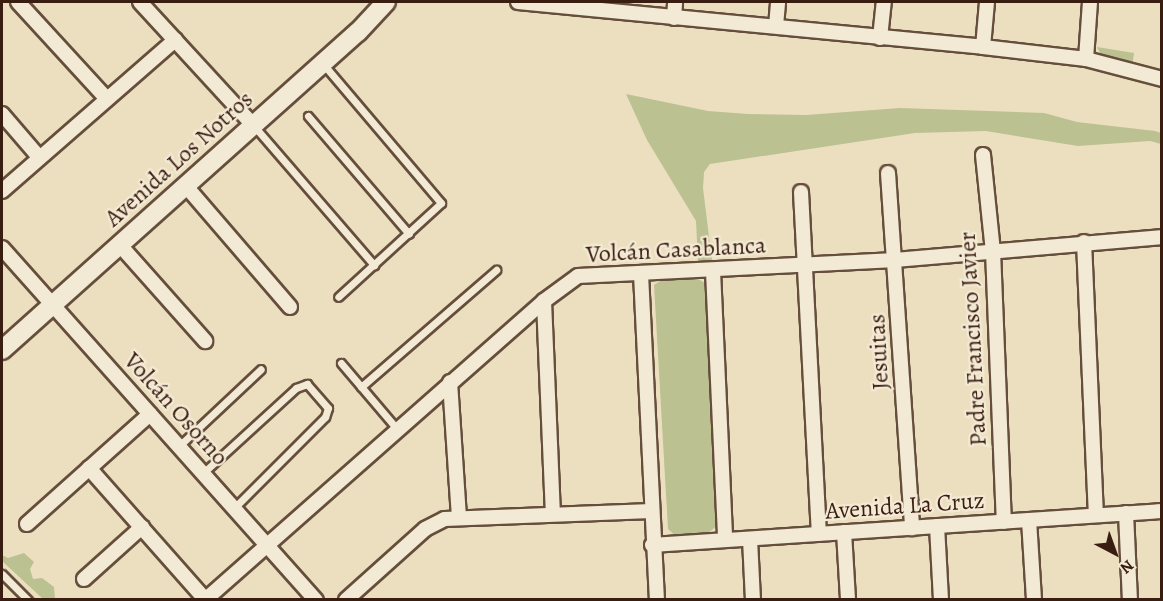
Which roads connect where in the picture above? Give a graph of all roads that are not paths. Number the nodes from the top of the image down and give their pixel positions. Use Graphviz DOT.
graph roads {
  1 [pos="18,2"];
  2 [pos="140,2"];
  3 [pos="386,2"];
  4 [pos="518,2"];
  5 [pos="675,2"];
  6 [pos="778,2"];
  7 [pos="884,2"];
  8 [pos="987,2"];
  9 [pos="1090,2"];
  10 [pos="569,4"];
  11 [pos="674,18"];
  12 [pos="776,26"];
  13 [pos="880,38"];
  14 [pos="175,40"];
  15 [pos="983,47"];
  16 [pos="1086,59"];
  17 [pos="322,63"];
  18 [pos="1161,79"];
  19 [pos="106,98"];
  20 [pos="2,114"];
  21 [pos="308,116"];
  22 [pos="252,124"];
  23 [pos="983,155"];
  24 [pos="39,157"];
  25 [pos="888,173"];
  26 [pos="185,185"];
  27 [pos="2,191"];
  28 [pos="801,192"];
  29 [pos="409,234"];
  30 [pos="1161,237"];
  31 [pos="1084,242"];
  32 [pos="120,244"];
  33 [pos="2,248"];
  34 [pos="993,251"];
  35 [pos="896,260"];
  36 [pos="374,265"];
  37 [pos="805,265"];
  38 [pos="496,270"];
  39 [pos="713,271"];
  40 [pos="641,274"];
  41 [pos="338,297"];
  42 [pos="544,301"];
  43 [pos="52,304"];
  44 [pos="290,307"];
  45 [pos="205,341"];
  46 [pos="2,350"];
  47 [pos="341,363"];
  48 [pos="261,369"];
  49 [pos="450,382"];
  50 [pos="362,387"];
  51 [pos="150,414"];
  52 [pos="397,429"];
  53 [pos="179,446"];
  54 [pos="89,468"];
  55 [pos="203,473"];
  56 [pos="234,508"];
  57 [pos="651,511"];
  58 [pos="1161,511"];
  59 [pos="553,513"];
  60 [pos="1126,513"];
  61 [pos="1096,515"];
  62 [pos="459,517"];
  63 [pos="1029,520"];
  64 [pos="1004,522"];
  65 [pos="27,525"];
  66 [pos="938,526"];
  67 [pos="142,527"];
  68 [pos="912,528"];
  69 [pos="844,532"];
  70 [pos="819,534"];
  71 [pos="750,539"];
  72 [pos="725,540"];
  73 [pos="267,544"];
  74 [pos="652,545"];
  75 [pos="2,574"];
  76 [pos="84,579"];
  77 [pos="205,599"];
  78 [pos="28,600"];
  79 [pos="316,600"];
  80 [pos="346,600"];
  81 [pos="657,600"];
  82 [pos="753,600"];
  83 [pos="848,600"];
  84 [pos="941,600"];
  85 [pos="1034,600"];
  86 [pos="1130,600"];
  1 -- 19 [label="street"];
  2 -- 14 [label="street"];
  3 -- 17 [label="main road, Avenida Los Notros"];
  4 -- 10 [label="street"];
  5 -- 11 [label="street"];
  6 -- 12 [label="street"];
  7 -- 13 [label="street"];
  8 -- 15 [label="street"];
  9 -- 16 [label="street"];
  10 -- 11 [label="street"];
  11 -- 12 [label="street"];
  12 -- 13 [label="street"];
  13 -- 15 [label="street"];
  14 -- 19 [label="street"];
  14 -- 22 [label="street"];
  15 -- 16 [label="street"];
  16 -- 18 [label="street"];
  17 -- 22 [label="main road, Avenida Los Notros"];
  17 -- 29 [label="lane"];
  19 -- 24 [label="street"];
  20 -- 24 [label="street"];
  21 -- 29 [label="lane"];
  22 -- 26 [label="main road, Avenida Los Notros"];
  22 -- 36 [label="lane"];
  23 -- 34 [label="street, Padre Francisco Javier"];
  24 -- 27 [label="street"];
  25 -- 35 [label="street, Jesuitas"];
  26 -- 32 [label="main road, Avenida Los Notros"];
  26 -- 44 [label="street"];
  28 -- 37 [label="street"];
  29 -- 36 [label="lane"];
  30 -- 31 [label="street, Volcán Casablanca"];
  31 -- 34 [label="street, Volcán Casablanca"];
  31 -- 61 [label="street"];
  32 -- 43 [label="main road, Avenida Los Notros"];
  32 -- 45 [label="street"];
  33 -- 43 [label="street, Volcán Osorno"];
  34 -- 35 [label="street, Volcán Casablanca"];
  34 -- 64 [label="street, Padre Francisco Javier"];
  35 -- 37 [label="street, Volcán Casablanca"];
  35 -- 68 [label="street, Jesuitas"];
  36 -- 41 [label="lane"];
  37 -- 39 [label="street, Volcán Casablanca"];
  37 -- 70 [label="street"];
  38 -- 50 [label="lane"];
  39 -- 40 [label="street, Volcán Casablanca"];
  39 -- 72 [label="street"];
  40 -- 42 [label="street, Volcán Casablanca"];
  40 -- 57 [label="street"];
  42 -- 49 [label="street, Volcán Casablanca"];
  42 -- 59 [label="street"];
  43 -- 46 [label="main road, Avenida Los Notros"];
  43 -- 51 [label="street, Volcán Osorno"];
  47 -- 50 [label="lane"];
  48 -- 53 [label="lane"];
  49 -- 52 [label="street, Volcán Casablanca"];
  49 -- 62 [label="street"];
  50 -- 52 [label="lane"];
  51 -- 53 [label="street, Volcán Osorno"];
  51 -- 54 [label="street"];
  52 -- 73 [label="street, Volcán Casablanca"];
  53 -- 55 [label="street, Volcán Osorno"];
  54 -- 65 [label="street"];
  54 -- 67 [label="street"];
  55 -- 56 [label="street, Volcán Osorno"];
  55 -- 56 [label="lane"];
  56 -- 73 [label="street, Volcán Osorno"];
  57 -- 59 [label="street"];
  57 -- 74 [label="street"];
  58 -- 60 [label="street, Avenida La Cruz"];
  59 -- 62 [label="street"];
  60 -- 61 [label="street, Avenida La Cruz"];
  60 -- 86 [label="street"];
  61 -- 63 [label="street, Avenida La Cruz"];
  62 -- 80 [label="street"];
  63 -- 64 [label="street, Avenida La Cruz"];
  63 -- 85 [label="street"];
  64 -- 66 [label="street, Avenida La Cruz"];
  66 -- 68 [label="street, Avenida La Cruz"];
  66 -- 84 [label="street"];
  67 -- 76 [label="street"];
  67 -- 77 [label="street"];
  68 -- 69 [label="street, Avenida La Cruz"];
  69 -- 70 [label="street, Avenida La Cruz"];
  69 -- 83 [label="street"];
  70 -- 71 [label="street, Avenida La Cruz"];
  71 -- 72 [label="street, Avenida La Cruz"];
  71 -- 82 [label="street"];
  72 -- 74 [label="street, Avenida La Cruz"];
  73 -- 77 [label="street, Volcán Casablanca"];
  73 -- 79 [label="street, Volcán Osorno"];
  74 -- 81 [label="street"];
  75 -- 78 [label="lane"];
}
